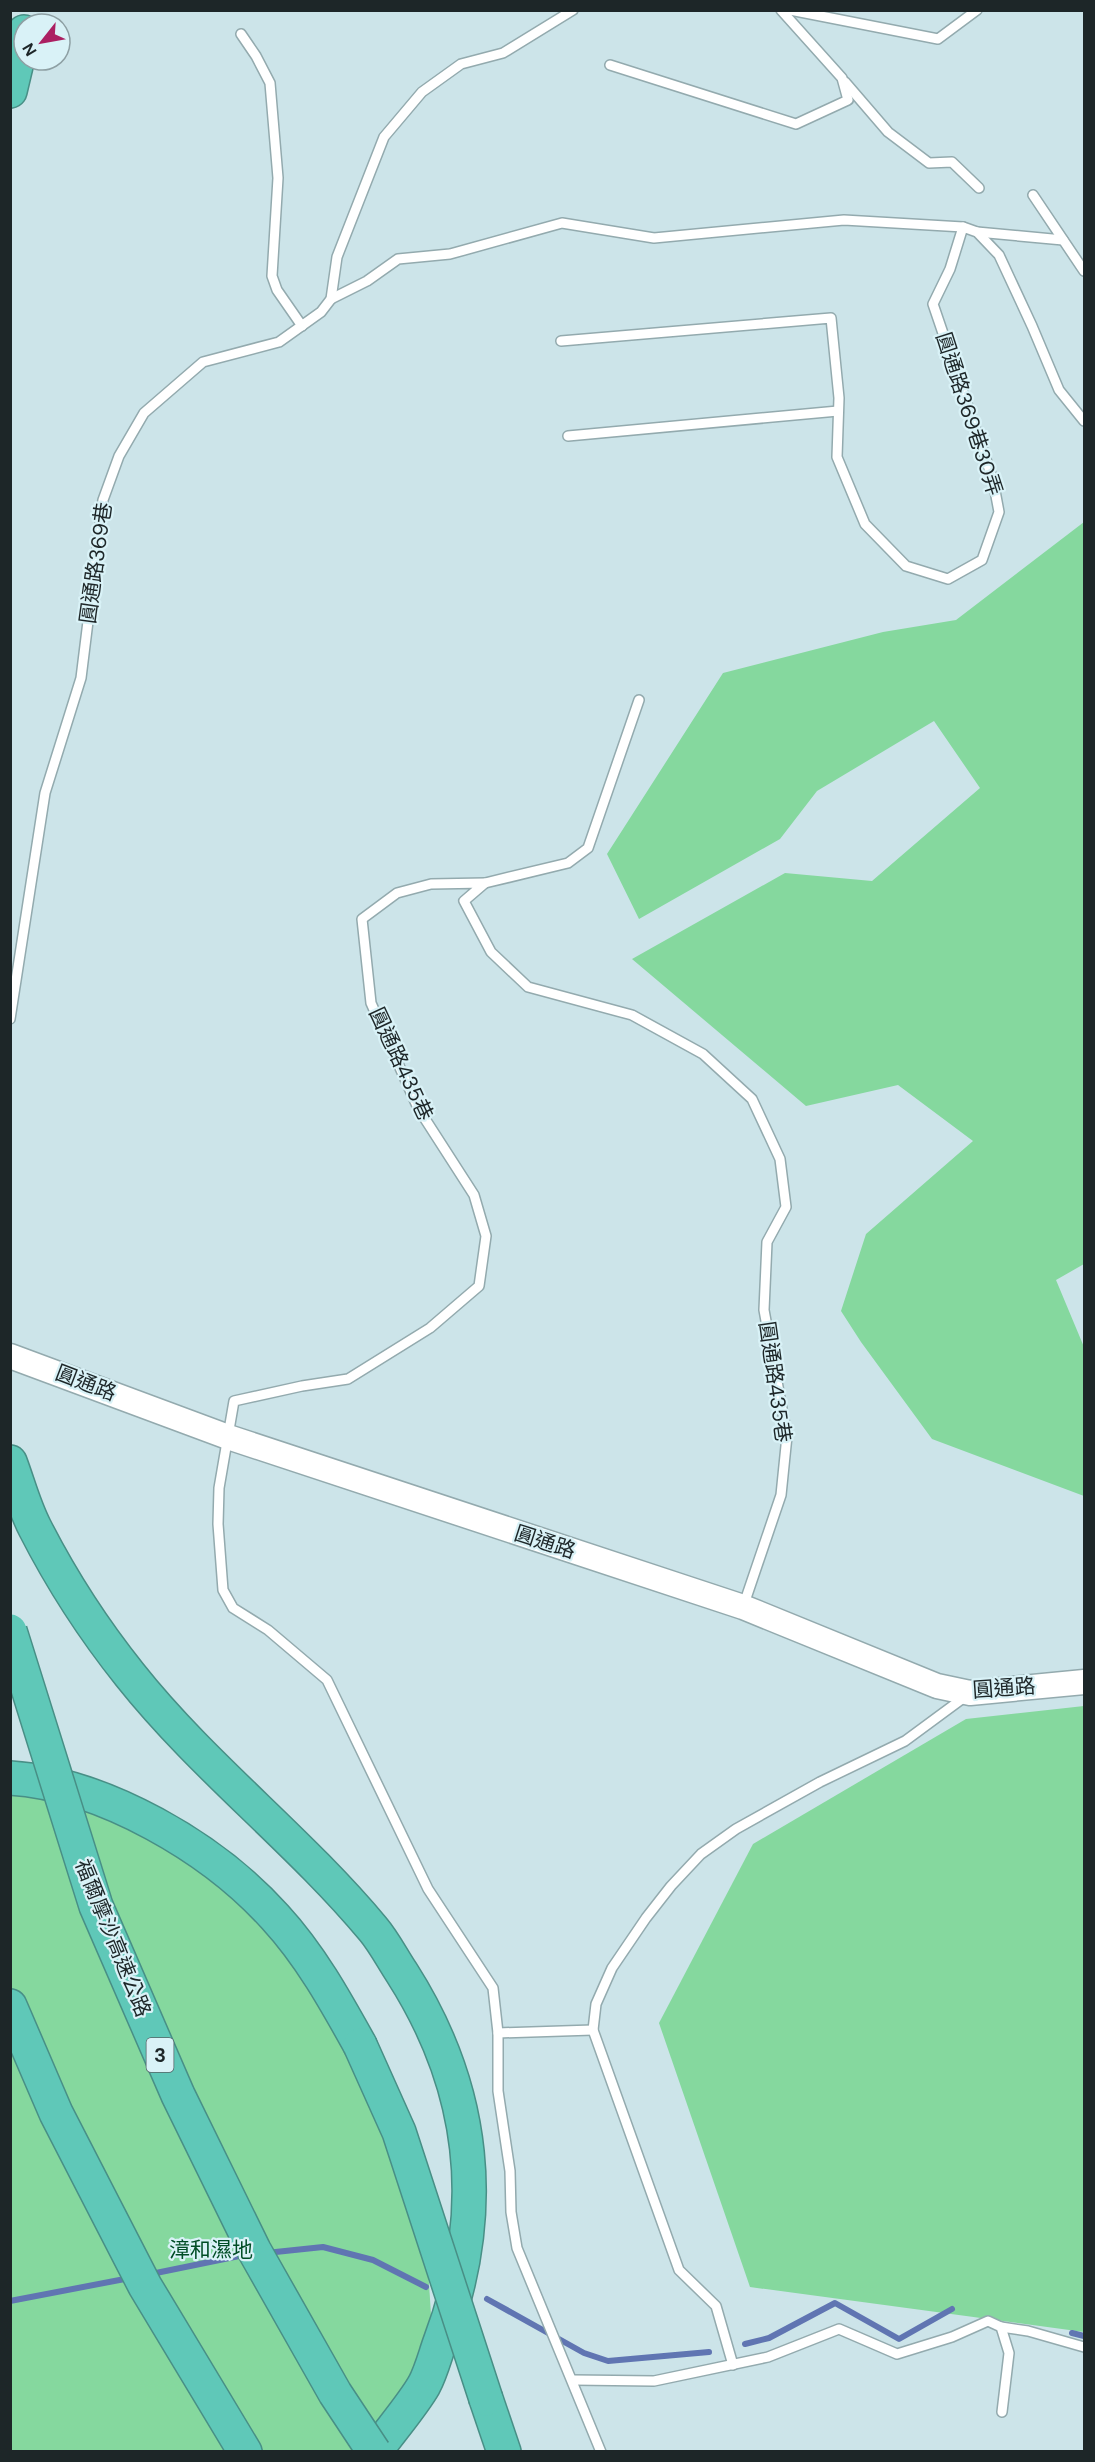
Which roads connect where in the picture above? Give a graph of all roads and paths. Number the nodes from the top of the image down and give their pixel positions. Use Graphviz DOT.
graph roads {
  1 [pos="573,10"];
  2 [pos="781,10"];
  3 [pos="790,10"];
  4 [pos="977,10"];
  5 [pos="241,34"];
  6 [pos="610,65"];
  7 [pos="15,72"];
  8 [pos="842,78"];
  9 [pos="10,91"];
  10 [pos="979,188"];
  11 [pos="1033,195"];
  12 [pos="963,227"];
  13 [pos="977,232"];
  14 [pos="1063,240"];
  15 [pos="1084,271"];
  16 [pos="332,299"];
  17 [pos="302,326"];
  18 [pos="561,341"];
  19 [pos="838,411"];
  20 [pos="1084,421"];
  21 [pos="568,436"];
  22 [pos="639,700"];
  23 [pos="485,884"];
  24 [pos="10,1019"];
  25 [pos="10,1356"];
  26 [pos="228,1437"];
  27 [pos="10,1462"];
  28 [pos="743,1607"];
  29 [pos="10,1631"];
  30 [pos="1084,1682"];
  31 [pos="970,1693"];
  32 [pos="10,1778"];
  33 [pos="10,2006"];
  34 [pos="593,2030"];
  35 [pos="498,2033"];
  36 [pos="1001,2327"];
  37 [pos="1084,2348"];
  38 [pos="732,2362"];
  39 [pos="573,2380"];
  40 [pos="1002,2412"];
  41 [pos="245,2451"];
  42 [pos="374,2451"];
  43 [pos="504,2451"];
  44 [pos="601,2451"];
  1 -- 16 [label="lane"];
  2 -- 8 [label="lane"];
  3 -- 4 [label="lane"];
  5 -- 17 [label="lane"];
  6 -- 8 [label="lane"];
  7 -- 9 [label="highway"];
  8 -- 10 [label="lane"];
  11 -- 14 [label="lane"];
  12 -- 13 [label="lane, 圓通路369巷"];
  12 -- 16 [label="lane, 圓通路369巷"];
  12 -- 19 [label="lane, 圓通路369巷30弄"];
  13 -- 14 [label="lane"];
  13 -- 20 [label="lane"];
  14 -- 15 [label="lane"];
  16 -- 17 [label="lane, 圓通路369巷"];
  17 -- 24 [label="lane, 圓通路369巷"];
  18 -- 19 [label="lane, 圓通路369巷30弄"];
  19 -- 21 [label="lane"];
  22 -- 23 [label="lane"];
  23 -- 26 [label="lane, 圓通路435巷"];
  23 -- 28 [label="lane, 圓通路435巷"];
  25 -- 26 [label="street, 圓通路"];
  26 -- 28 [label="street, 圓通路"];
  26 -- 35 [label="lane"];
  27 -- 42 [label="highway"];
  28 -- 31 [label="street, 圓通路"];
  29 -- 42 [label="highway, 福爾摩沙高速公路 / 3, bridge"];
  30 -- 31 [label="street, 圓通路"];
  31 -- 34 [label="lane"];
  32 -- 43 [label="highway, bridge"];
  33 -- 41 [label="highway"];
  34 -- 35 [label="lane"];
  34 -- 38 [label="lane"];
  35 -- 39 [label="lane"];
  36 -- 37 [label="lane"];
  36 -- 38 [label="lane"];
  36 -- 40 [label="lane"];
  38 -- 39 [label="lane"];
  39 -- 44 [label="lane"];
}
